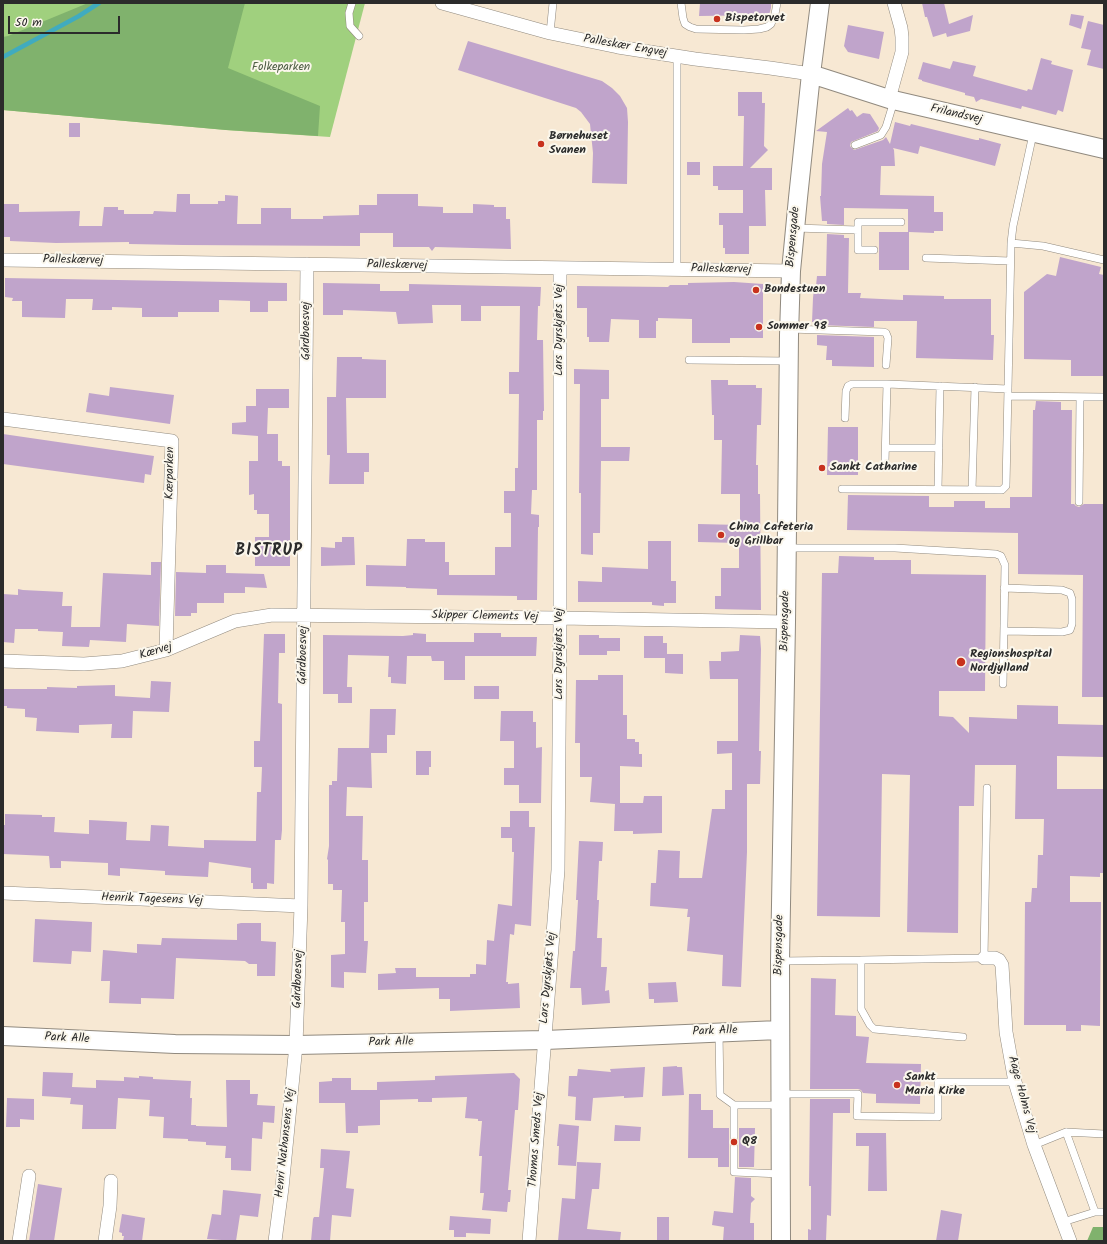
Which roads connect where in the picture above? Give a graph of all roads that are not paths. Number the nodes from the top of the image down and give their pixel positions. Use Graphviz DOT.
graph roads {
  1 [pos="352,3"];
  2 [pos="442,3"];
  3 [pos="553,3"];
  4 [pos="681,3"];
  5 [pos="777,3"];
  6 [pos="820,3"];
  7 [pos="894,3"];
  8 [pos="550,33"];
  9 [pos="359,36"];
  10 [pos="677,56"];
  11 [pos="811,74"];
  12 [pos="892,100"];
  13 [pos="1033,134"];
  14 [pos="855,145"];
  15 [pos="1104,149"];
  16 [pos="902,222"];
  17 [pos="795,228"];
  18 [pos="858,230"];
  19 [pos="1011,243"];
  20 [pos="874,250"];
  21 [pos="926,258"];
  22 [pos="3,260"];
  23 [pos="1104,260"];
  24 [pos="1010,261"];
  25 [pos="307,264"];
  26 [pos="560,268"];
  27 [pos="677,269"];
  28 [pos="791,271"];
  29 [pos="789,329"];
  30 [pos="689,360"];
  31 [pos="789,361"];
  32 [pos="886,365"];
  33 [pos="887,384"];
  34 [pos="940,386"];
  35 [pos="975,387"];
  36 [pos="1008,392"];
  37 [pos="1080,397"];
  38 [pos="1104,397"];
  39 [pos="3,418"];
  40 [pos="845,418"];
  41 [pos="886,448"];
  42 [pos="939,448"];
  43 [pos="885,462"];
  44 [pos="842,489"];
  45 [pos="938,489"];
  46 [pos="972,490"];
  47 [pos="1079,502"];
  48 [pos="787,548"];
  49 [pos="1004,588"];
  50 [pos="304,616"];
  51 [pos="560,618"];
  52 [pos="786,622"];
  53 [pos="1004,631"];
  54 [pos="166,650"];
  55 [pos="3,661"];
  56 [pos="1003,684"];
  57 [pos="987,788"];
  58 [pos="3,893"];
  59 [pos="301,906"];
  60 [pos="984,958"];
  61 [pos="861,960"];
  62 [pos="780,961"];
  63 [pos="779,1030"];
  64 [pos="719,1032"];
  65 [pos="3,1036"];
  66 [pos="964,1037"];
  67 [pos="544,1040"];
  68 [pos="296,1045"];
  69 [pos="1015,1082"];
  70 [pos="780,1099"];
  71 [pos="734,1105"];
  72 [pos="1066,1132"];
  73 [pos="1104,1134"];
  74 [pos="1034,1144"];
  75 [pos="781,1174"];
  76 [pos="30,1176"];
  77 [pos="111,1181"];
  78 [pos="1095,1212"];
  79 [pos="1104,1212"];
  80 [pos="1063,1222"];
  81 [pos="20,1241"];
  82 [pos="105,1241"];
  83 [pos="275,1241"];
  84 [pos="529,1241"];
  85 [pos="781,1241"];
  86 [pos="1070,1241"];
  1 -- 9 [label="lane"];
  2 -- 8 [label="street, Palleskær Engvej"];
  3 -- 8 [label="lane"];
  4 -- 5 [label="lane"];
  6 -- 11 [label="street, Bispensgade"];
  7 -- 12 [label="street"];
  8 -- 10 [label="street, Palleskær Engvej"];
  10 -- 11 [label="street, Palleskær Engvej"];
  10 -- 27 [label="lane"];
  11 -- 12 [label="street, Frilandsvej"];
  11 -- 17 [label="street, Bispensgade"];
  12 -- 13 [label="street, Frilandsvej"];
  12 -- 14 [label="lane"];
  13 -- 15 [label="street, Frilandsvej"];
  13 -- 19 [label="lane"];
  16 -- 18 [label="lane"];
  17 -- 18 [label="lane"];
  17 -- 28 [label="street, Bispensgade"];
  18 -- 20 [label="lane"];
  19 -- 23 [label="lane"];
  19 -- 24 [label="lane"];
  21 -- 24 [label="lane"];
  22 -- 25 [label="street, Palleskærvej"];
  24 -- 36 [label="lane"];
  25 -- 26 [label="street, Palleskærvej"];
  25 -- 50 [label="street, Gårdboesvej"];
  26 -- 27 [label="street, Palleskærvej"];
  26 -- 51 [label="street, Lars Dyrskjøts Vej"];
  27 -- 28 [label="street, Palleskærvej"];
  28 -- 29 [label="street, Bispensgade"];
  29 -- 31 [label="street, Bispensgade"];
  29 -- 32 [label="lane"];
  30 -- 31 [label="lane"];
  31 -- 48 [label="street, Bispensgade"];
  33 -- 34 [label="lane"];
  33 -- 40 [label="lane"];
  33 -- 41 [label="lane"];
  34 -- 35 [label="lane"];
  34 -- 42 [label="lane"];
  35 -- 36 [label="lane"];
  35 -- 46 [label="lane"];
  36 -- 37 [label="lane"];
  36 -- 46 [label="lane"];
  37 -- 38 [label="lane"];
  37 -- 47 [label="lane"];
  39 -- 54 [label="street, Kærparken"];
  41 -- 42 [label="lane"];
  41 -- 43 [label="lane"];
  42 -- 45 [label="lane"];
  44 -- 45 [label="lane"];
  45 -- 46 [label="lane"];
  48 -- 49 [label="lane"];
  48 -- 52 [label="street, Bispensgade"];
  49 -- 53 [label="lane"];
  49 -- 53 [label="lane"];
  50 -- 51 [label="street, Skipper Clements Vej"];
  50 -- 54 [label="street, Kærvej"];
  50 -- 59 [label="street, Gårdboesvej"];
  51 -- 52 [label="street, Skipper Clements Vej"];
  51 -- 67 [label="street, Lars Dyrskjøts Vej"];
  52 -- 62 [label="street, Bispensgade"];
  53 -- 56 [label="lane"];
  54 -- 55 [label="street, Kærvej"];
  57 -- 60 [label="lane"];
  58 -- 59 [label="street, Henrik Tagesens Vej"];
  59 -- 68 [label="street, Gårdboesvej"];
  60 -- 61 [label="lane"];
  60 -- 69 [label="street, Aage Holms Vej"];
  61 -- 62 [label="lane"];
  61 -- 66 [label="lane"];
  62 -- 63 [label="street, Bispensgade"];
  63 -- 64 [label="street, Park Alle"];
  63 -- 70 [label="street, Bispensgade"];
  64 -- 67 [label="street, Park Alle"];
  64 -- 71 [label="lane"];
  65 -- 68 [label="street, Park Alle"];
  67 -- 68 [label="street, Park Alle"];
  67 -- 84 [label="street, Thomas Smeds Vej"];
  68 -- 83 [label="street, Henri Nathansens Vej"];
  69 -- 70 [label="lane"];
  69 -- 74 [label="street, Aage Holms Vej"];
  70 -- 71 [label="lane"];
  70 -- 75 [label="street, Bispensgade"];
  71 -- 75 [label="lane"];
  72 -- 73 [label="lane"];
  72 -- 74 [label="lane"];
  72 -- 78 [label="lane"];
  74 -- 80 [label="street, Aage Holms Vej"];
  75 -- 85 [label="street, Bispensgade"];
  76 -- 81 [label="street"];
  77 -- 82 [label="street"];
  78 -- 79 [label="lane"];
  78 -- 80 [label="lane"];
  80 -- 86 [label="street, Aage Holms Vej"];
}
